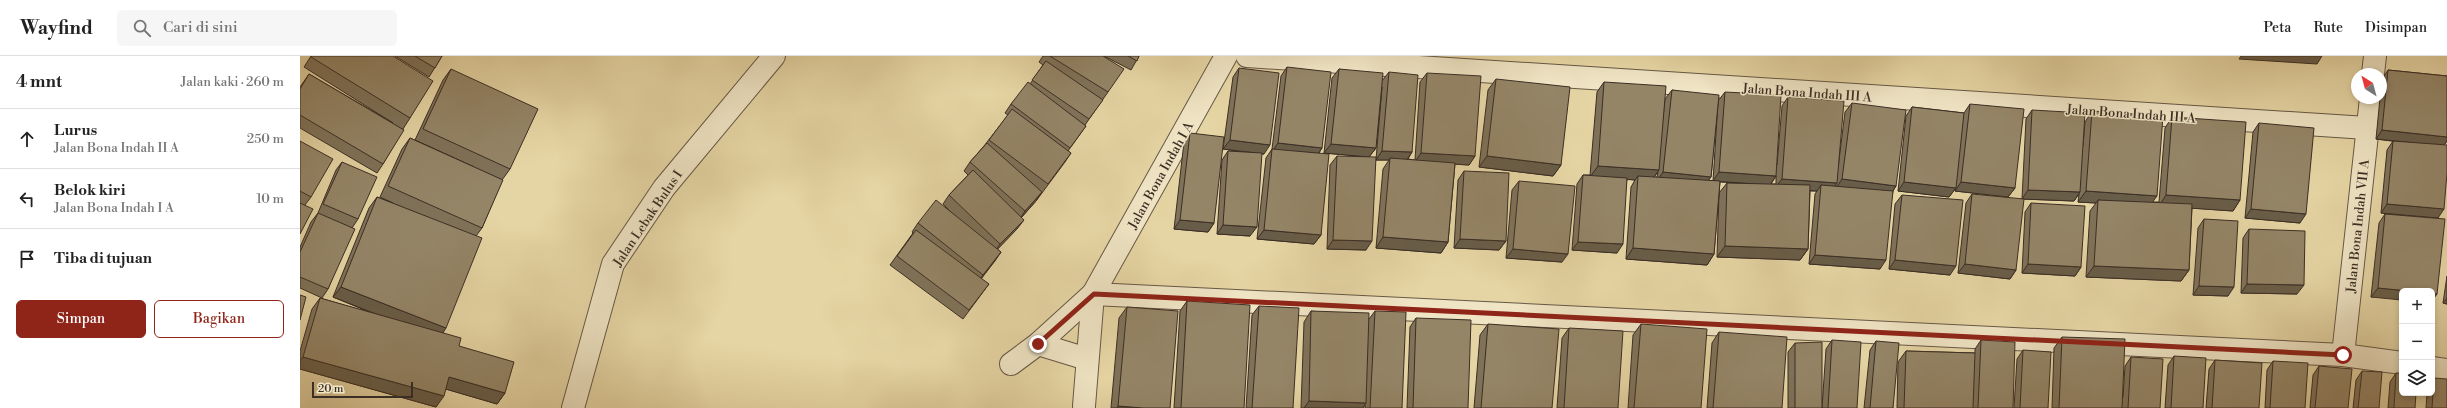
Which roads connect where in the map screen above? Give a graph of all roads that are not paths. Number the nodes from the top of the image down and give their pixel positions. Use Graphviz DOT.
graph roads {
  1 [pos="774,56"];
  2 [pos="1226,56"];
  3 [pos="1247,56"];
  4 [pos="2375,56"];
  5 [pos="2374,68"];
  6 [pos="2369,104"];
  7 [pos="2367,128"];
  8 [pos="1094,294"];
  9 [pos="1038,344"];
  10 [pos="2343,355"];
  11 [pos="1087,359"];
  12 [pos="2399,363"];
  13 [pos="1011,364"];
  14 [pos="2435,368"];
  15 [pos="2447,370"];
  16 [pos="1084,406"];
  17 [pos="573,408"];
  1 -- 17 [label="street, Jalan Lebak Bulus I"];
  2 -- 8 [label="street, Jalan Bona Indah I A"];
  3 -- 7 [label="street, Jalan Bona Indah III A"];
  4 -- 5 [label="street"];
  6 -- 7 [label="street, Jalan Bona Indah VII A"];
  7 -- 10 [label="street, Jalan Bona Indah VII A"];
  8 -- 9 [label="street, Jalan Bona Indah I A"];
  8 -- 10 [label="street"];
  8 -- 11 [label="street, Jalan Bona Indah I A"];
  9 -- 11 [label="street"];
  9 -- 13 [label="street, Jalan Bona Indah I A"];
  10 -- 12 [label="street"];
  11 -- 16 [label="street, Jalan Bona Indah I A"];
  14 -- 15 [label="street"];
}
